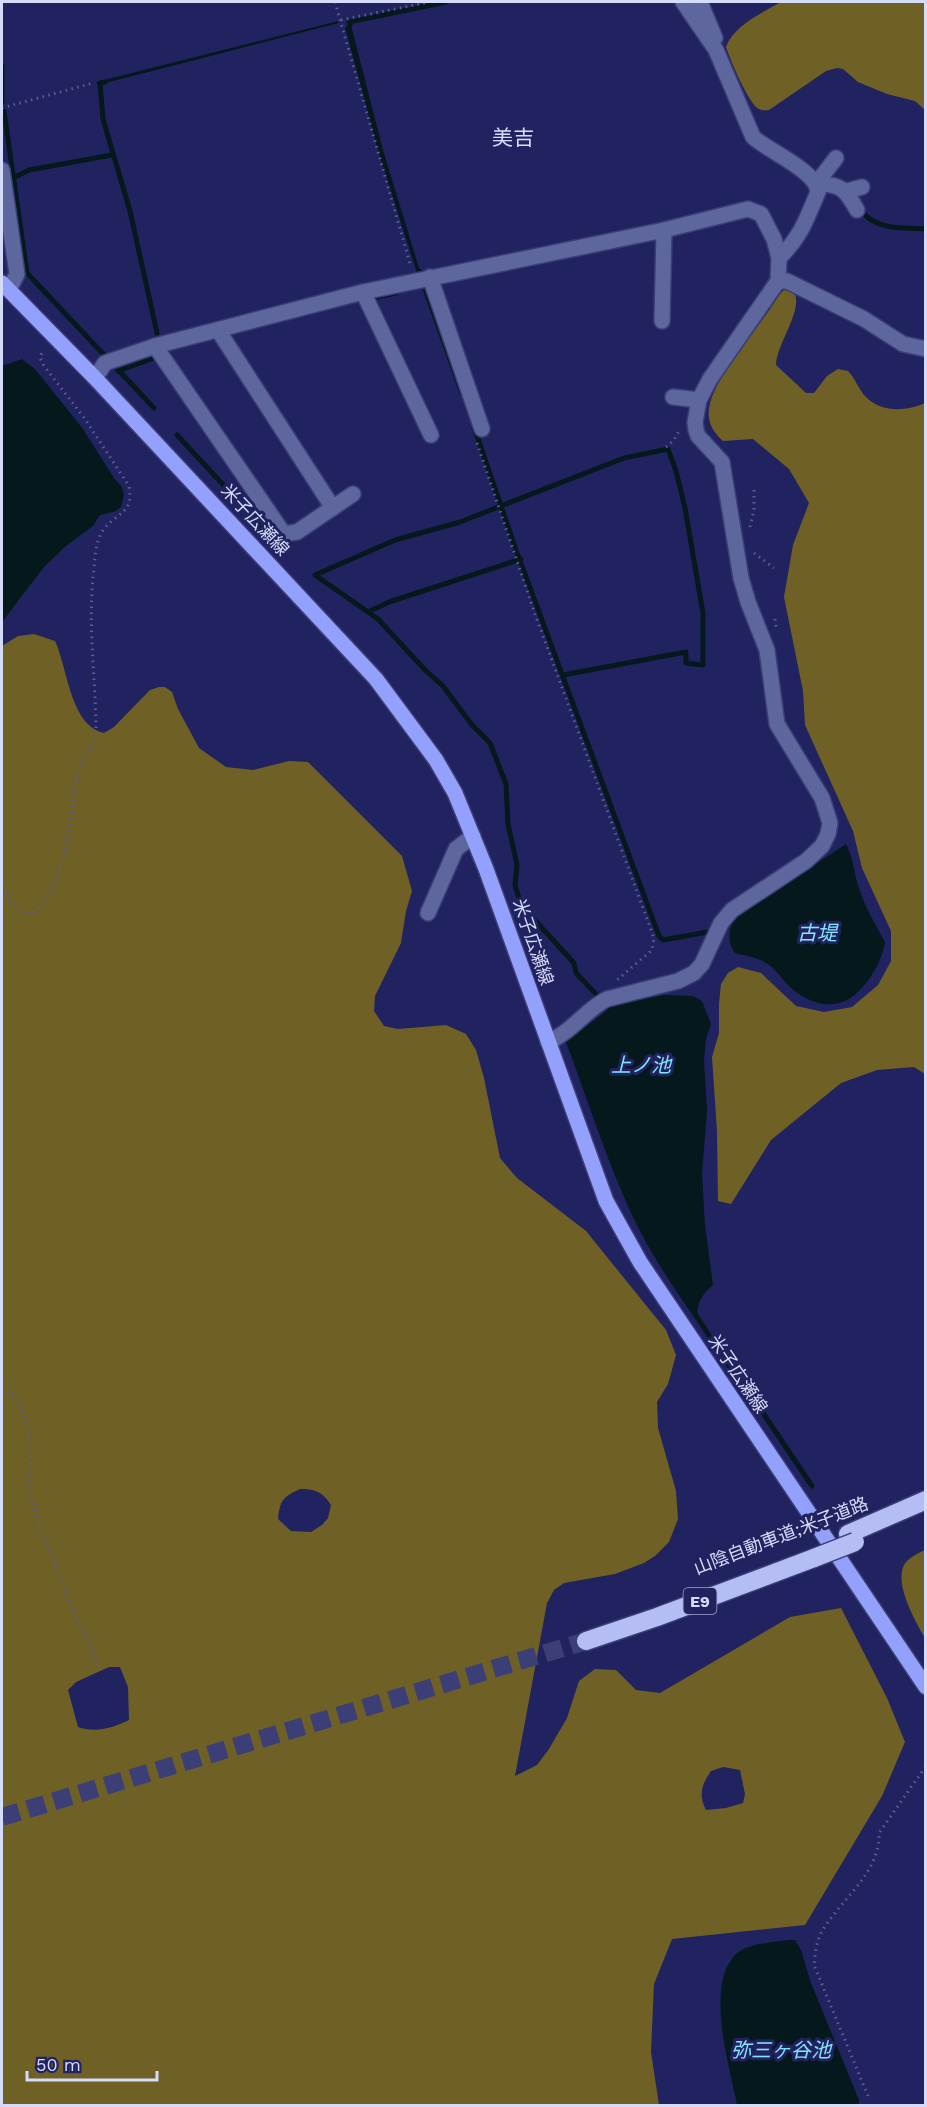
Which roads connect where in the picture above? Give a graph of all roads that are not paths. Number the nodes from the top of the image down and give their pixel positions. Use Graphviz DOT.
graph roads {
  1 [pos="683,2"];
  2 [pos="700,2"];
  3 [pos="716,50"];
  4 [pos="836,158"];
  5 [pos="2,170"];
  6 [pos="816,184"];
  7 [pos="862,187"];
  8 [pos="847,191"];
  9 [pos="857,210"];
  10 [pos="664,230"];
  11 [pos="779,258"];
  12 [pos="430,277"];
  13 [pos="778,281"];
  14 [pos="5,286"];
  15 [pos="363,292"];
  16 [pos="662,321"];
  17 [pos="218,330"];
  18 [pos="155,346"];
  19 [pos="926,349"];
  20 [pos="94,378"];
  21 [pos="673,397"];
  22 [pos="699,400"];
  23 [pos="431,435"];
  24 [pos="479,435"];
  25 [pos="353,494"];
  26 [pos="333,508"];
  27 [pos="473,836"];
  28 [pos="428,913"];
  29 [pos="548,1041"];
  30 [pos="926,1500"];
  31 [pos="926,1512"];
  32 [pos="852,1538"];
  33 [pos="585,1637"];
  34 [pos="926,1687"];
  1 -- 3 [label="street"];
  2 -- 3 [label="street"];
  3 -- 6 [label="street"];
  4 -- 6 [label="street"];
  5 -- 14 [label="street"];
  6 -- 8 [label="street"];
  6 -- 11 [label="street"];
  7 -- 8 [label="street"];
  8 -- 9 [label="street"];
  10 -- 11 [label="street"];
  10 -- 12 [label="street"];
  10 -- 16 [label="street"];
  11 -- 13 [label="street"];
  12 -- 15 [label="street"];
  12 -- 24 [label="street"];
  13 -- 19 [label="street"];
  13 -- 22 [label="street"];
  14 -- 20 [label="main road, 米子広瀬線"];
  15 -- 17 [label="street"];
  15 -- 23 [label="street"];
  17 -- 18 [label="street"];
  17 -- 26 [label="street"];
  18 -- 20 [label="street"];
  18 -- 26 [label="street"];
  20 -- 27 [label="main road, 米子広瀬線"];
  21 -- 22 [label="street"];
  22 -- 29 [label="street"];
  25 -- 26 [label="street"];
  27 -- 28 [label="street"];
  27 -- 29 [label="main road, 米子広瀬線"];
  29 -- 34 [label="main road, 米子広瀬線"];
  30 -- 32 [label="highway, 山陰自動車道;米子道路 / E9"];
  31 -- 32 [label="highway, 山陰自動車道;米子道路 / E9"];
  32 -- 33 [label="highway, 山陰自動車道;米子道路 / E9"];
}
